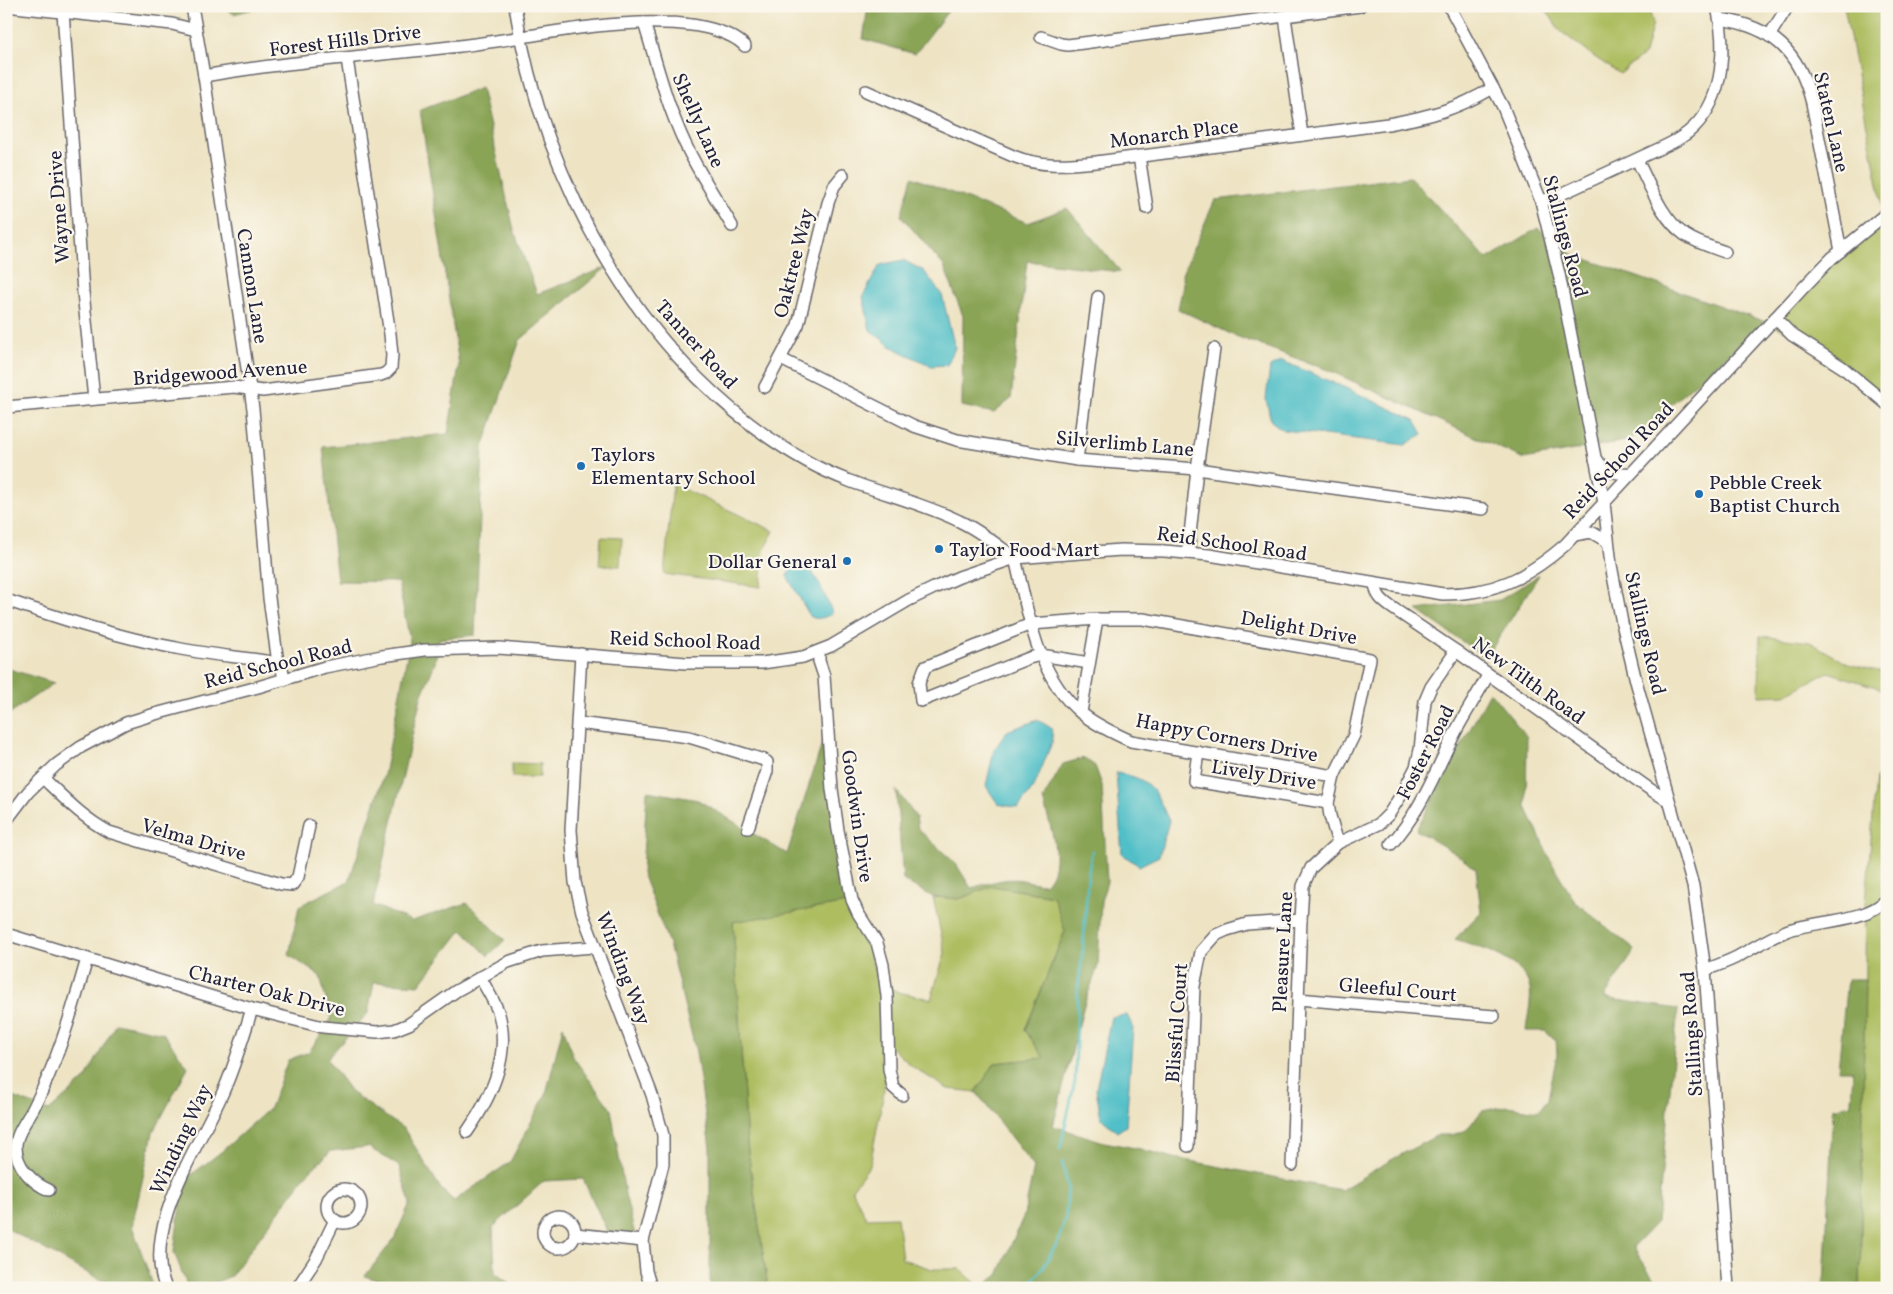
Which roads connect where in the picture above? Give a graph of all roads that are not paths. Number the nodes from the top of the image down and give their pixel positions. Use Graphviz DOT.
graph roads {
  1 [pos="6,6"];
  2 [pos="192,6"];
  3 [pos="515,6"];
  4 [pos="1360,6"];
  5 [pos="1449,6"];
  6 [pos="1717,6"];
  7 [pos="1788,6"];
  8 [pos="63,12"];
  9 [pos="1285,16"];
  10 [pos="1720,19"];
  11 [pos="644,23"];
  12 [pos="196,30"];
  13 [pos="1770,36"];
  14 [pos="520,37"];
  15 [pos="1041,37"];
  16 [pos="745,46"];
  17 [pos="347,59"];
  18 [pos="204,76"];
  19 [pos="1493,88"];
  20 [pos="866,91"];
  21 [pos="1302,135"];
  22 [pos="1139,156"];
  23 [pos="1637,160"];
  24 [pos="843,175"];
  25 [pos="1541,202"];
  26 [pos="1147,208"];
  27 [pos="1887,213"];
  28 [pos="732,226"];
  29 [pos="1841,251"];
  30 [pos="1725,252"];
  31 [pos="1098,297"];
  32 [pos="1775,318"];
  33 [pos="1214,349"];
  34 [pos="781,359"];
  35 [pos="765,387"];
  36 [pos="250,389"];
  37 [pos="94,399"];
  38 [pos="1887,404"];
  39 [pos="6,407"];
  40 [pos="1595,458"];
  41 [pos="1076,460"];
  42 [pos="1197,468"];
  43 [pos="1631,472"];
  44 [pos="1604,503"];
  45 [pos="1483,509"];
  46 [pos="1574,534"];
  47 [pos="1608,542"];
  48 [pos="1188,553"];
  49 [pos="1015,558"];
  50 [pos="1375,583"];
  51 [pos="6,600"];
  52 [pos="1097,618"];
  53 [pos="1031,624"];
  54 [pos="819,651"];
  55 [pos="1456,651"];
  56 [pos="581,654"];
  57 [pos="1041,655"];
  58 [pos="278,663"];
  59 [pos="1089,663"];
  60 [pos="1488,674"];
  61 [pos="284,680"];
  62 [pos="1081,712"];
  63 [pos="578,723"];
  64 [pos="1198,752"];
  65 [pos="1334,776"];
  66 [pos="43,778"];
  67 [pos="1669,801"];
  68 [pos="1328,803"];
  69 [pos="6,821"];
  70 [pos="309,826"];
  71 [pos="748,828"];
  72 [pos="1338,843"];
  73 [pos="1391,844"];
  74 [pos="1887,899"];
  75 [pos="1300,920"];
  76 [pos="6,934"];
  77 [pos="594,947"];
  78 [pos="87,959"];
  79 [pos="1705,970"];
  80 [pos="480,977"];
  81 [pos="1298,999"];
  82 [pos="252,1009"];
  83 [pos="1494,1016"];
  84 [pos="902,1095"];
  85 [pos="467,1132"];
  86 [pos="1188,1146"];
  87 [pos="1292,1165"];
  88 [pos="48,1190"];
  89 [pos="335,1220"];
  90 [pos="575,1234"];
  91 [pos="643,1241"];
  92 [pos="166,1288"];
  93 [pos="297,1288"];
  94 [pos="651,1288"];
  95 [pos="1728,1288"];
  1 -- 8 [label="street"];
  2 -- 12 [label="street, Cannon Lane"];
  3 -- 14 [label="street, Tanner Road"];
  4 -- 9 [label="street"];
  5 -- 19 [label="street, Stallings Road"];
  6 -- 10 [label="street"];
  7 -- 13 [label="street"];
  8 -- 12 [label="street"];
  8 -- 37 [label="street, Wayne Drive"];
  9 -- 15 [label="street"];
  9 -- 21 [label="street"];
  10 -- 13 [label="street, Staten Lane"];
  10 -- 23 [label="street"];
  11 -- 14 [label="street, Forest Hills Drive"];
  11 -- 16 [label="street, Forest Hills Drive"];
  11 -- 28 [label="street, Shelly Lane"];
  12 -- 18 [label="street, Cannon Lane"];
  13 -- 29 [label="street, Staten Lane"];
  14 -- 17 [label="street, Forest Hills Drive"];
  14 -- 49 [label="street, Tanner Road"];
  17 -- 18 [label="street, Forest Hills Drive"];
  17 -- 36 [label="street, Bridgewood Avenue"];
  18 -- 36 [label="street, Cannon Lane"];
  19 -- 21 [label="street, Monarch Place"];
  19 -- 25 [label="street, Stallings Road"];
  20 -- 22 [label="street, Monarch Place"];
  21 -- 22 [label="street, Monarch Place"];
  22 -- 26 [label="street"];
  23 -- 25 [label="street"];
  23 -- 30 [label="street"];
  24 -- 34 [label="street, Oaktree Way"];
  25 -- 40 [label="street, Stallings Road"];
  27 -- 29 [label="street, Reid School Road"];
  29 -- 32 [label="street, Reid School Road"];
  31 -- 41 [label="street"];
  32 -- 38 [label="street"];
  32 -- 43 [label="street, Reid School Road"];
  33 -- 42 [label="street"];
  34 -- 35 [label="street, Oaktree Way"];
  34 -- 41 [label="street, Silverlimb Lane"];
  36 -- 37 [label="street, Bridgewood Avenue"];
  36 -- 58 [label="street, Cannon Lane"];
  37 -- 39 [label="street, Bridgewood Avenue"];
  40 -- 43 [label="street"];
  40 -- 44 [label="street, Stallings Road"];
  41 -- 42 [label="street, Silverlimb Lane"];
  42 -- 45 [label="street, Silverlimb Lane"];
  42 -- 48 [label="street"];
  43 -- 44 [label="street, Reid School Road"];
  44 -- 46 [label="street, Reid School Road"];
  44 -- 47 [label="street, Stallings Road"];
  46 -- 47 [label="street"];
  46 -- 50 [label="street, Reid School Road"];
  47 -- 67 [label="street, Stallings Road"];
  48 -- 49 [label="street, Reid School Road"];
  48 -- 50 [label="street, Reid School Road"];
  49 -- 53 [label="street, Happy Corners Drive"];
  49 -- 54 [label="street, Reid School Road"];
  50 -- 55 [label="street, New Tilth Road"];
  51 -- 58 [label="street"];
  52 -- 53 [label="street, Delight Drive"];
  52 -- 59 [label="street"];
  52 -- 65 [label="street, Delight Drive"];
  53 -- 57 [label="street, Happy Corners Drive"];
  53 -- 57 [label="street, Delight Drive"];
  54 -- 56 [label="street, Reid School Road"];
  54 -- 84 [label="street, Goodwin Drive"];
  55 -- 60 [label="street, New Tilth Road"];
  55 -- 72 [label="street, Pleasure Lane"];
  56 -- 61 [label="street, Reid School Road"];
  56 -- 63 [label="street, Winding Way"];
  57 -- 59 [label="street"];
  57 -- 62 [label="street, Happy Corners Drive"];
  58 -- 61 [label="street, Cannon Lane"];
  59 -- 62 [label="street"];
  60 -- 67 [label="street, New Tilth Road"];
  60 -- 73 [label="street, Foster Road"];
  61 -- 66 [label="street, Reid School Road"];
  62 -- 64 [label="street, Happy Corners Drive"];
  63 -- 71 [label="street"];
  63 -- 77 [label="street, Winding Way"];
  64 -- 65 [label="street, Happy Corners Drive"];
  64 -- 68 [label="street, Lively Drive"];
  65 -- 68 [label="street, Delight Drive"];
  66 -- 69 [label="street, Reid School Road"];
  66 -- 70 [label="street, Velma Drive"];
  67 -- 79 [label="street, Stallings Road"];
  68 -- 72 [label="street, Delight Drive"];
  72 -- 75 [label="street, Pleasure Lane"];
  74 -- 79 [label="street"];
  75 -- 81 [label="street, Pleasure Lane"];
  75 -- 86 [label="street, Blissful Court"];
  76 -- 78 [label="street, Charter Oak Drive"];
  77 -- 80 [label="street, Charter Oak Drive"];
  77 -- 91 [label="street, Winding Way"];
  78 -- 82 [label="street, Charter Oak Drive"];
  78 -- 88 [label="street"];
  79 -- 95 [label="street, Stallings Road"];
  80 -- 82 [label="street, Charter Oak Drive"];
  80 -- 85 [label="street"];
  81 -- 83 [label="street, Gleeful Court"];
  81 -- 87 [label="street, Pleasure Lane"];
  82 -- 92 [label="street, Winding Way"];
  89 -- 93 [label="street"];
  90 -- 91 [label="street"];
  91 -- 94 [label="street, Winding Way"];
}
